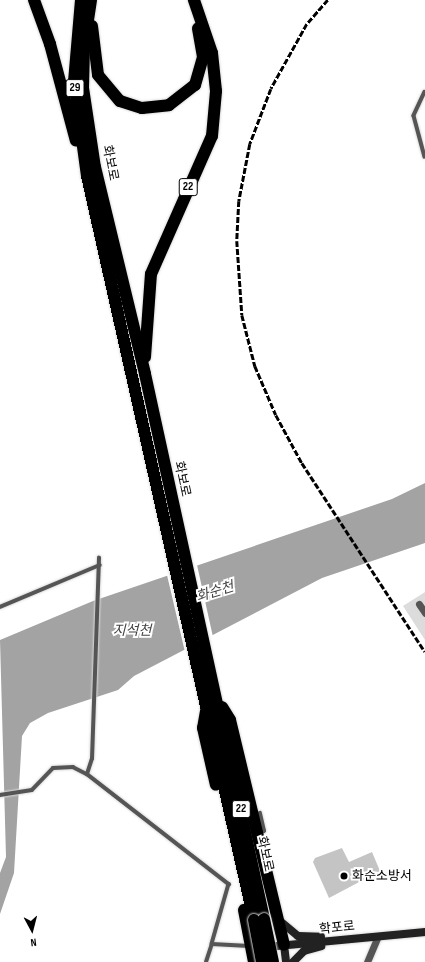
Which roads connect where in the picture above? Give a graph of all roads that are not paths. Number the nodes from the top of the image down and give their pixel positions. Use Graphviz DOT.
graph roads {
  1 [pos="34,0"];
  2 [pos="189,0"];
  3 [pos="194,0"];
  4 [pos="87,2"];
  5 [pos="425,92"];
  6 [pos="425,157"];
  7 [pos="91,172"];
  8 [pos="145,374"];
  9 [pos="174,535"];
  10 [pos="99,558"];
  11 [pos="100,565"];
  12 [pos="419,604"];
  13 [pos="0,606"];
  14 [pos="425,613"];
  15 [pos="212,701"];
  16 [pos="87,774"];
  17 [pos="0,795"];
  18 [pos="260,813"];
  19 [pos="258,832"];
  20 [pos="277,914"];
  21 [pos="259,920"];
  22 [pos="425,932"];
  23 [pos="378,936"];
  24 [pos="354,938"];
  25 [pos="212,944"];
  26 [pos="284,945"];
  27 [pos="252,946"];
  28 [pos="206,962"];
  29 [pos="254,962"];
  30 [pos="262,962"];
  31 [pos="273,962"];
  32 [pos="286,962"];
  33 [pos="293,962"];
  34 [pos="367,962"];
  1 -- 7 [label="highway, 22"];
  2 -- 4 [label="highway"];
  3 -- 8 [label="highway, 22"];
  4 -- 7 [label="highway, 화보로"];
  5 -- 6 [label="lane"];
  7 -- 8 [label="highway, 화보로 / 22"];
  7 -- 9 [label="highway, 화보로 / 22"];
  8 -- 9 [label="highway, 화보로 / 22"];
  9 -- 15 [label="highway, 화보로 / 22"];
  10 -- 11 [label="lane"];
  11 -- 13 [label="lane"];
  11 -- 16 [label="lane"];
  12 -- 14 [label="street"];
  15 -- 19 [label="highway"];
  15 -- 21 [label="highway, 화보로 / 22"];
  15 -- 27 [label="highway"];
  16 -- 17 [label="lane"];
  16 -- 25 [label="lane"];
  18 -- 19 [label="lane"];
  19 -- 20 [label="highway"];
  20 -- 24 [label="street"];
  20 -- 26 [label="highway"];
  21 -- 30 [label="highway, 화보로 / 22, bridge"];
  21 -- 31 [label="highway, 화보로 / 22, bridge"];
  22 -- 23 [label="street, 학포로"];
  23 -- 24 [label="street, 학포로"];
  23 -- 34 [label="street"];
  24 -- 26 [label="street, 학포로"];
  24 -- 33 [label="street"];
  25 -- 27 [label="lane"];
  25 -- 28 [label="lane"];
  26 -- 27 [label="street, 학포로"];
  26 -- 32 [label="street"];
  27 -- 29 [label="highway"];
}
